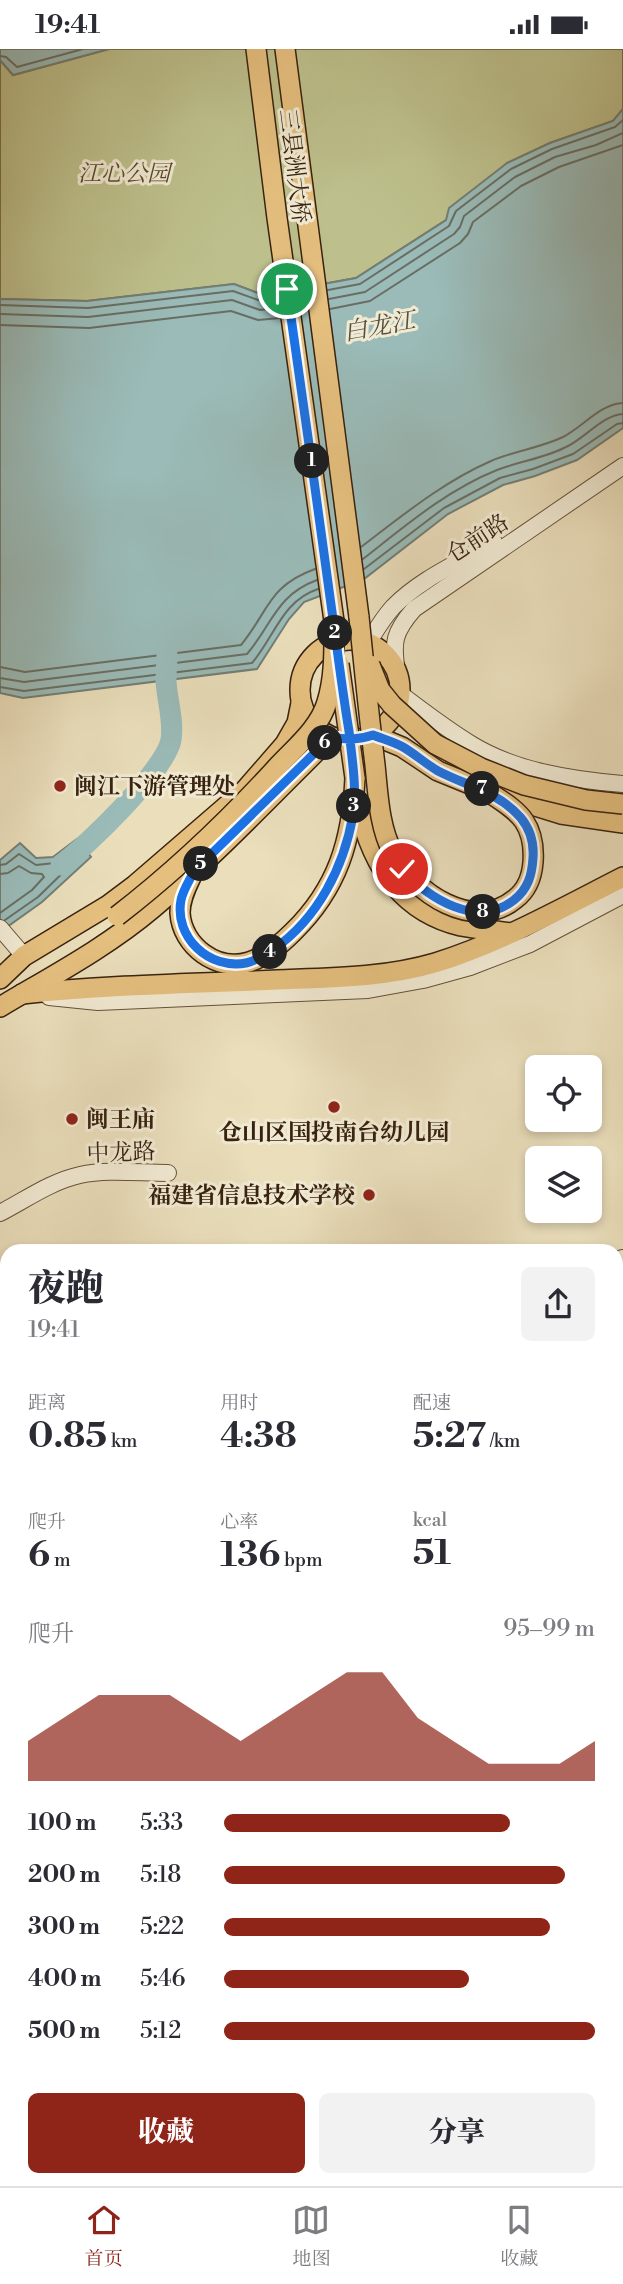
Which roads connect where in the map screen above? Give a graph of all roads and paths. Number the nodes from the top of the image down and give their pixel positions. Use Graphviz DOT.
graph roads {
  1 [pos="256,49"];
  2 [pos="285,49"];
  3 [pos="623,454"];
  4 [pos="623,466"];
  5 [pos="359,617"];
  6 [pos="334,621"];
  7 [pos="368,643"];
  8 [pos="397,672"];
  9 [pos="400,693"];
  10 [pos="301,703"];
  11 [pos="380,730"];
  12 [pos="331,737"];
  13 [pos="355,778"];
  14 [pos="469,780"];
  15 [pos="623,784"];
  16 [pos="487,791"];
  17 [pos="623,804"];
  18 [pos="623,816"];
  19 [pos="623,823"];
  20 [pos="194,871"];
  21 [pos="623,877"];
  22 [pos="623,895"];
  23 [pos="0,928"];
  24 [pos="509,933"];
  25 [pos="18,950"];
  26 [pos="0,980"];
  27 [pos="22,994"];
  28 [pos="0,1007"];
  29 [pos="168,1173"];
  30 [pos="0,1213"];
  1 -- 6 [label="main road, 三县洲大桥"];
  2 -- 5 [label="main road, 三县洲大桥"];
  3 -- 7 [label="street, 仓前路"];
  4 -- 8 [label="street, 仓前路"];
  5 -- 16 [label="main road, bridge"];
  5 -- 17 [label="main road, bridge"];
  6 -- 13 [label="main road, bridge"];
  6 -- 26 [label="main road, bridge"];
  7 -- 8 [label="main road"];
  7 -- 10 [label="main road"];
  8 -- 9 [label="main road"];
  9 -- 11 [label="main road"];
  9 -- 15 [label="street"];
  10 -- 12 [label="main road"];
  10 -- 25 [label="main road"];
  11 -- 12 [label="main road"];
  11 -- 14 [label="main road"];
  12 -- 20 [label="main road"];
  13 -- 20 [label="main road"];
  13 -- 24 [label="main road"];
  14 -- 16 [label="main road"];
  14 -- 18 [label="main road"];
  16 -- 19 [label="main road, bridge"];
  20 -- 27 [label="main road"];
  21 -- 24 [label="main road"];
  22 -- 27 [label="street"];
  23 -- 25 [label="street"];
  24 -- 27 [label="main road"];
  25 -- 26 [label="main road"];
  27 -- 28 [label="main road"];
  29 -- 30 [label="street, 中龙路"];
}
